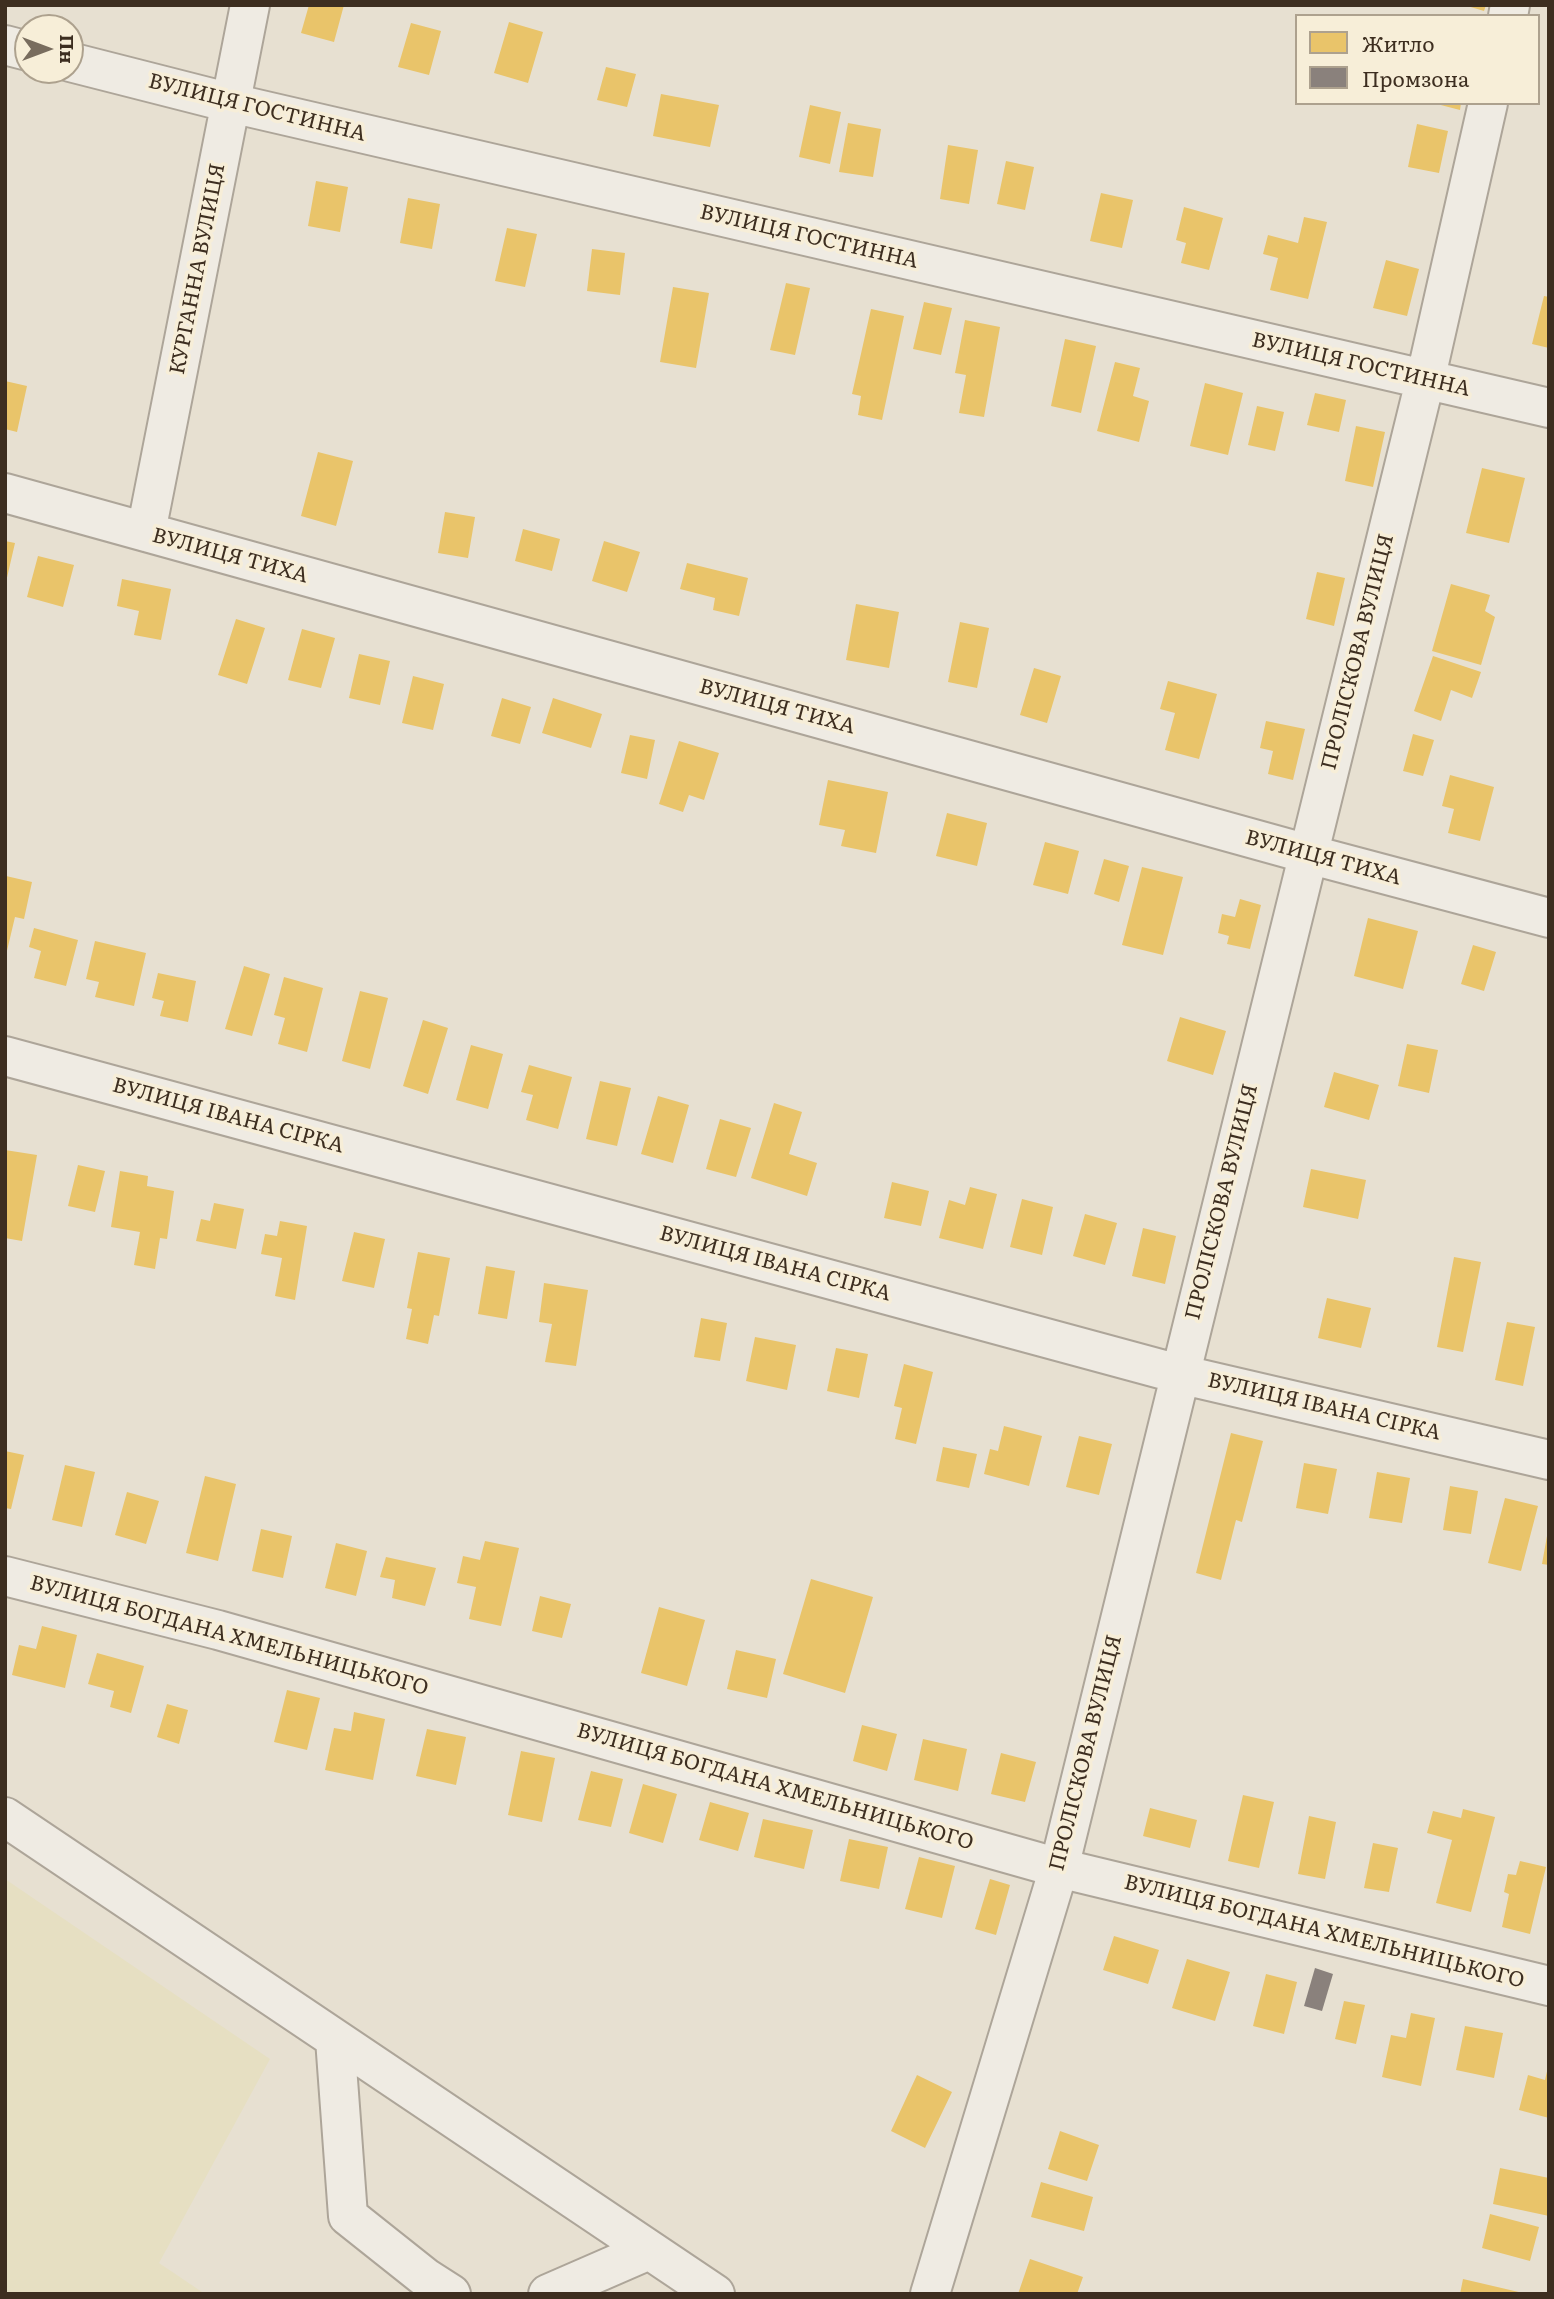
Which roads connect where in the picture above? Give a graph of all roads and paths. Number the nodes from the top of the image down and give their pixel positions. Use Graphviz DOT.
graph roads {
  1 [pos="250,5"];
  2 [pos="84,66"];
  3 [pos="230,103"];
  4 [pos="1488,105"];
  5 [pos="1425,381"];
  6 [pos="1549,408"];
  7 [pos="5,493"];
  8 [pos="146,532"];
  9 [pos="1308,854"];
  10 [pos="1549,918"];
  11 [pos="5,1056"];
  12 [pos="1179,1374"];
  13 [pos="1549,1460"];
  14 [pos="5,1576"];
  15 [pos="5,1817"];
  16 [pos="1059,1868"];
  17 [pos="1549,1986"];
  18 [pos="335,2039"];
  19 [pos="649,2250"];
  20 [pos="451,2294"];
  21 [pos="548,2294"];
  22 [pos="715,2294"];
  23 [pos="930,2294"];
  1 -- 3 [label="street, КУРГАННА ВУЛИЦЯ"];
  2 -- 3 [label="street, ВУЛИЦЯ ГОСТИННА"];
  3 -- 5 [label="street, ВУЛИЦЯ ГОСТИННА"];
  3 -- 8 [label="street, КУРГАННА ВУЛИЦЯ"];
  4 -- 5 [label="street, ПРОЛІСКОВА ВУЛИЦЯ"];
  5 -- 6 [label="street, ВУЛИЦЯ ГОСТИННА"];
  5 -- 9 [label="street, ПРОЛІСКОВА ВУЛИЦЯ"];
  7 -- 8 [label="street, ВУЛИЦЯ ТИХА"];
  8 -- 9 [label="street, ВУЛИЦЯ ТИХА"];
  9 -- 10 [label="street, ВУЛИЦЯ ТИХА"];
  9 -- 12 [label="street, ПРОЛІСКОВА ВУЛИЦЯ"];
  11 -- 12 [label="street, ВУЛИЦЯ ІВАНА СІРКА"];
  12 -- 13 [label="street, ВУЛИЦЯ ІВАНА СІРКА"];
  12 -- 16 [label="street, ПРОЛІСКОВА ВУЛИЦЯ"];
  14 -- 16 [label="street, ВУЛИЦЯ БОГДАНА ХМЕЛЬНИЦЬКОГО"];
  15 -- 18 [label="street"];
  16 -- 17 [label="street, ВУЛИЦЯ БОГДАНА ХМЕЛЬНИЦЬКОГО"];
  16 -- 23 [label="street, ПРОЛІСКОВА ВУЛИЦЯ"];
  18 -- 19 [label="street"];
  18 -- 20 [label="street"];
  19 -- 21 [label="street"];
  19 -- 22 [label="street"];
}
